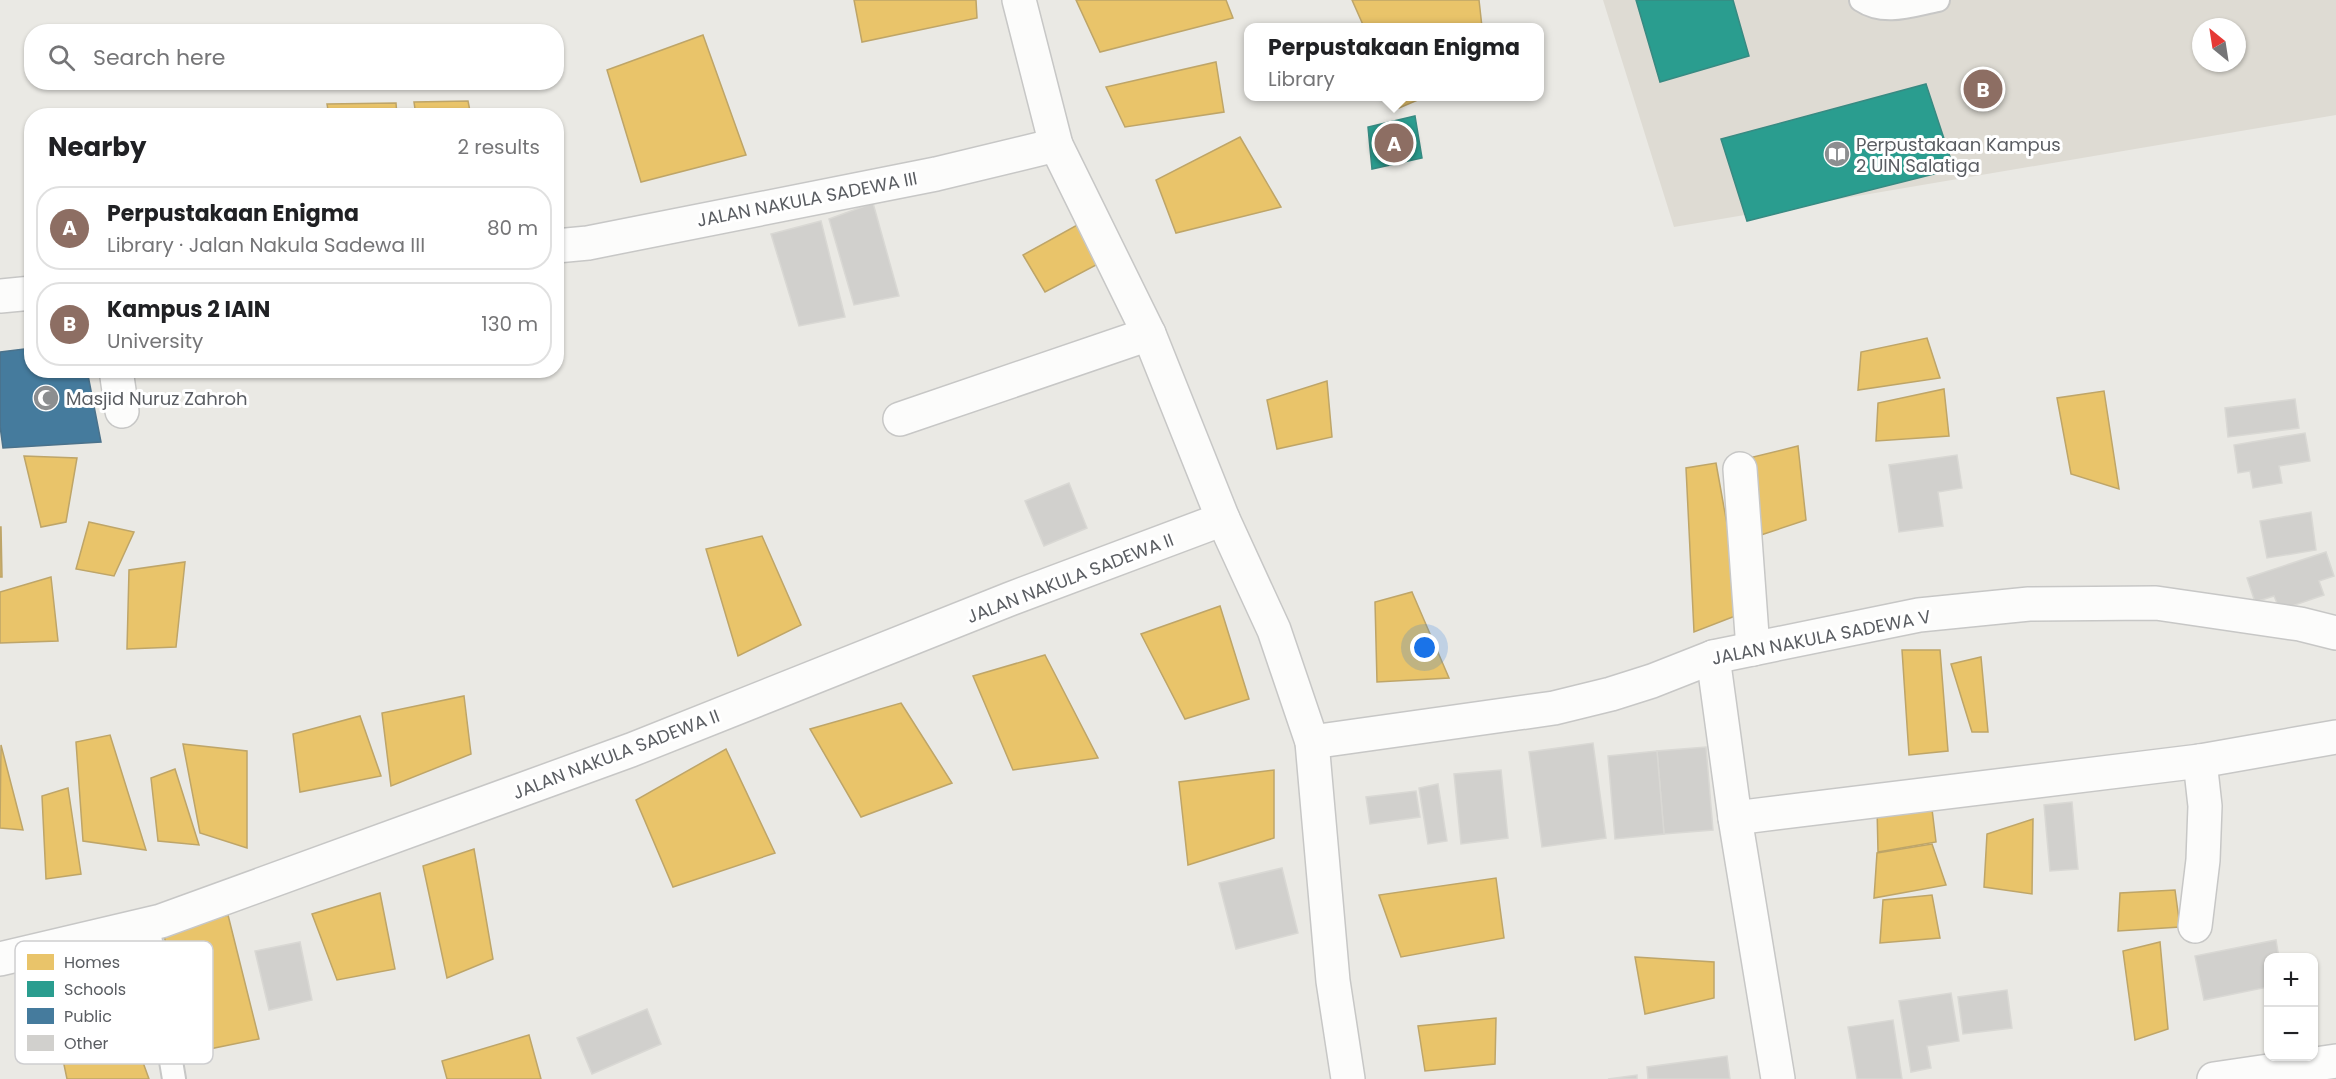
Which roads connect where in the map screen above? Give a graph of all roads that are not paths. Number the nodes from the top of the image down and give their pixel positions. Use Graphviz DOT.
graph roads {
  1 [pos="1019,0"];
  2 [pos="1861,0"];
  3 [pos="1938,0"];
  4 [pos="1056,145"];
  5 [pos="564,245"];
  6 [pos="24,294"];
  7 [pos="0,296"];
  8 [pos="1149,334"];
  9 [pos="117,378"];
  10 [pos="122,411"];
  11 [pos="900,419"];
  12 [pos="1740,469"];
  13 [pos="1223,519"];
  14 [pos="2336,633"];
  15 [pos="1753,649"];
  16 [pos="1713,657"];
  17 [pos="2336,737"];
  18 [pos="1312,742"];
  19 [pos="2200,761"];
  20 [pos="1735,818"];
  21 [pos="148,924"];
  22 [pos="2195,926"];
  23 [pos="76,941"];
  24 [pos="151,941"];
  25 [pos="15,955"];
  26 [pos="0,959"];
  27 [pos="2336,1061"];
  28 [pos="171,1064"];
  29 [pos="174,1079"];
  30 [pos="1348,1079"];
  31 [pos="1778,1079"];
  32 [pos="2214,1079"];
  1 -- 4 [label="street"];
  2 -- 3 [label="lane"];
  4 -- 5 [label="street, JALAN NAKULA SADEWA III"];
  4 -- 8 [label="street"];
  6 -- 7 [label="street"];
  8 -- 11 [label="street"];
  8 -- 13 [label="street"];
  9 -- 10 [label="street"];
  12 -- 15 [label="street"];
  13 -- 18 [label="street"];
  13 -- 21 [label="street, JALAN NAKULA SADEWA II"];
  14 -- 15 [label="street, JALAN NAKULA SADEWA V"];
  15 -- 16 [label="street, JALAN NAKULA SADEWA V"];
  16 -- 18 [label="street, JALAN NAKULA SADEWA V"];
  16 -- 20 [label="street"];
  17 -- 19 [label="street"];
  18 -- 30 [label="street"];
  19 -- 20 [label="street"];
  19 -- 22 [label="street"];
  20 -- 31 [label="street"];
  21 -- 23 [label="street, JALAN NAKULA SADEWA II"];
  21 -- 24 [label="lane"];
  25 -- 26 [label="street, JALAN NAKULA SADEWA II"];
  27 -- 32 [label="street"];
  28 -- 29 [label="lane"];
}
